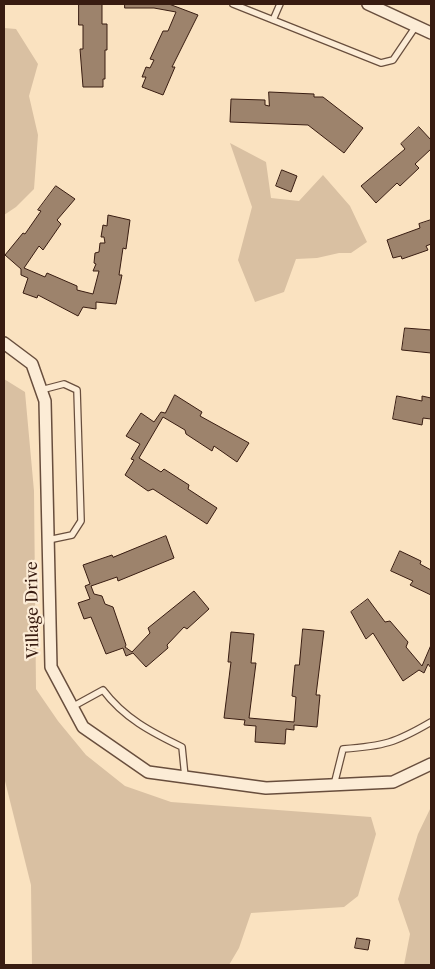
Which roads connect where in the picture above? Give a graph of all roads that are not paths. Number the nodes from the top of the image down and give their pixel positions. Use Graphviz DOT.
graph roads {
  1 [pos="233,4"];
  2 [pos="280,4"];
  3 [pos="368,4"];
  4 [pos="273,20"];
  5 [pos="416,26"];
  6 [pos="431,33"];
  7 [pos="4,343"];
  8 [pos="41,390"];
  9 [pos="48,540"];
  10 [pos="72,707"];
  11 [pos="431,722"];
  12 [pos="431,764"];
  13 [pos="185,777"];
  14 [pos="334,785"];
  1 -- 4 [label="lane"];
  2 -- 4 [label="lane"];
  3 -- 5 [label="street"];
  4 -- 5 [label="lane"];
  5 -- 6 [label="street"];
  7 -- 8 [label="street, Village Drive"];
  8 -- 9 [label="street, Village Drive"];
  8 -- 9 [label="lane"];
  9 -- 10 [label="street, Village Drive"];
  10 -- 13 [label="street, Village Drive"];
  10 -- 13 [label="lane"];
  11 -- 14 [label="lane"];
  12 -- 14 [label="street, Village Drive"];
  13 -- 14 [label="street, Village Drive"];
}
